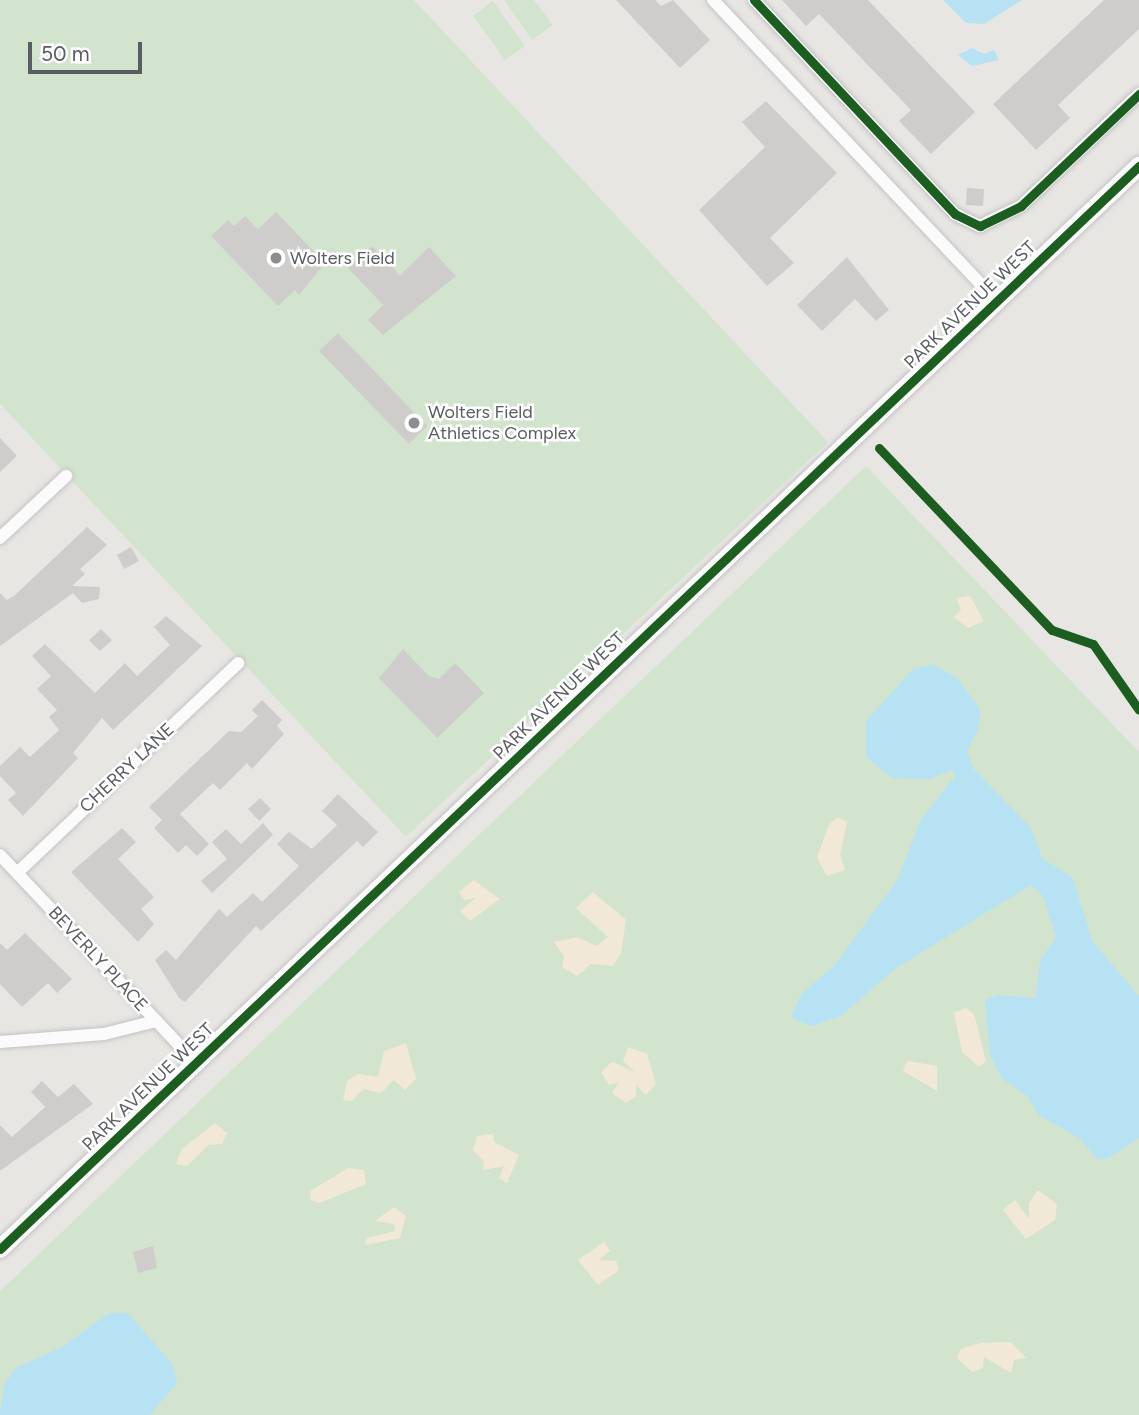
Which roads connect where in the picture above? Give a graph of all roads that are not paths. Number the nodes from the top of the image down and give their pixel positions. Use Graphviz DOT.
graph roads {
  1 [pos="713,0"];
  2 [pos="754,0"];
  3 [pos="1139,94"];
  4 [pos="1139,166"];
  5 [pos="997,301"];
  6 [pos="66,476"];
  7 [pos="0,538"];
  8 [pos="237,663"];
  9 [pos="0,855"];
  10 [pos="17,873"];
  11 [pos="156,1021"];
  12 [pos="0,1042"];
  13 [pos="196,1063"];
  14 [pos="0,1249"];
  1 -- 5 [label="street, PARK AVENUE WEST"];
  2 -- 3 [label="street"];
  4 -- 5 [label="street, PARK AVENUE WEST"];
  5 -- 13 [label="street, PARK AVENUE WEST"];
  6 -- 7 [label="street"];
  8 -- 10 [label="street, CHERRY LANE"];
  9 -- 10 [label="street, BEVERLY PLACE"];
  10 -- 11 [label="street, BEVERLY PLACE"];
  11 -- 12 [label="street"];
  11 -- 13 [label="street, BEVERLY PLACE"];
  13 -- 14 [label="street, PARK AVENUE WEST"];
}
